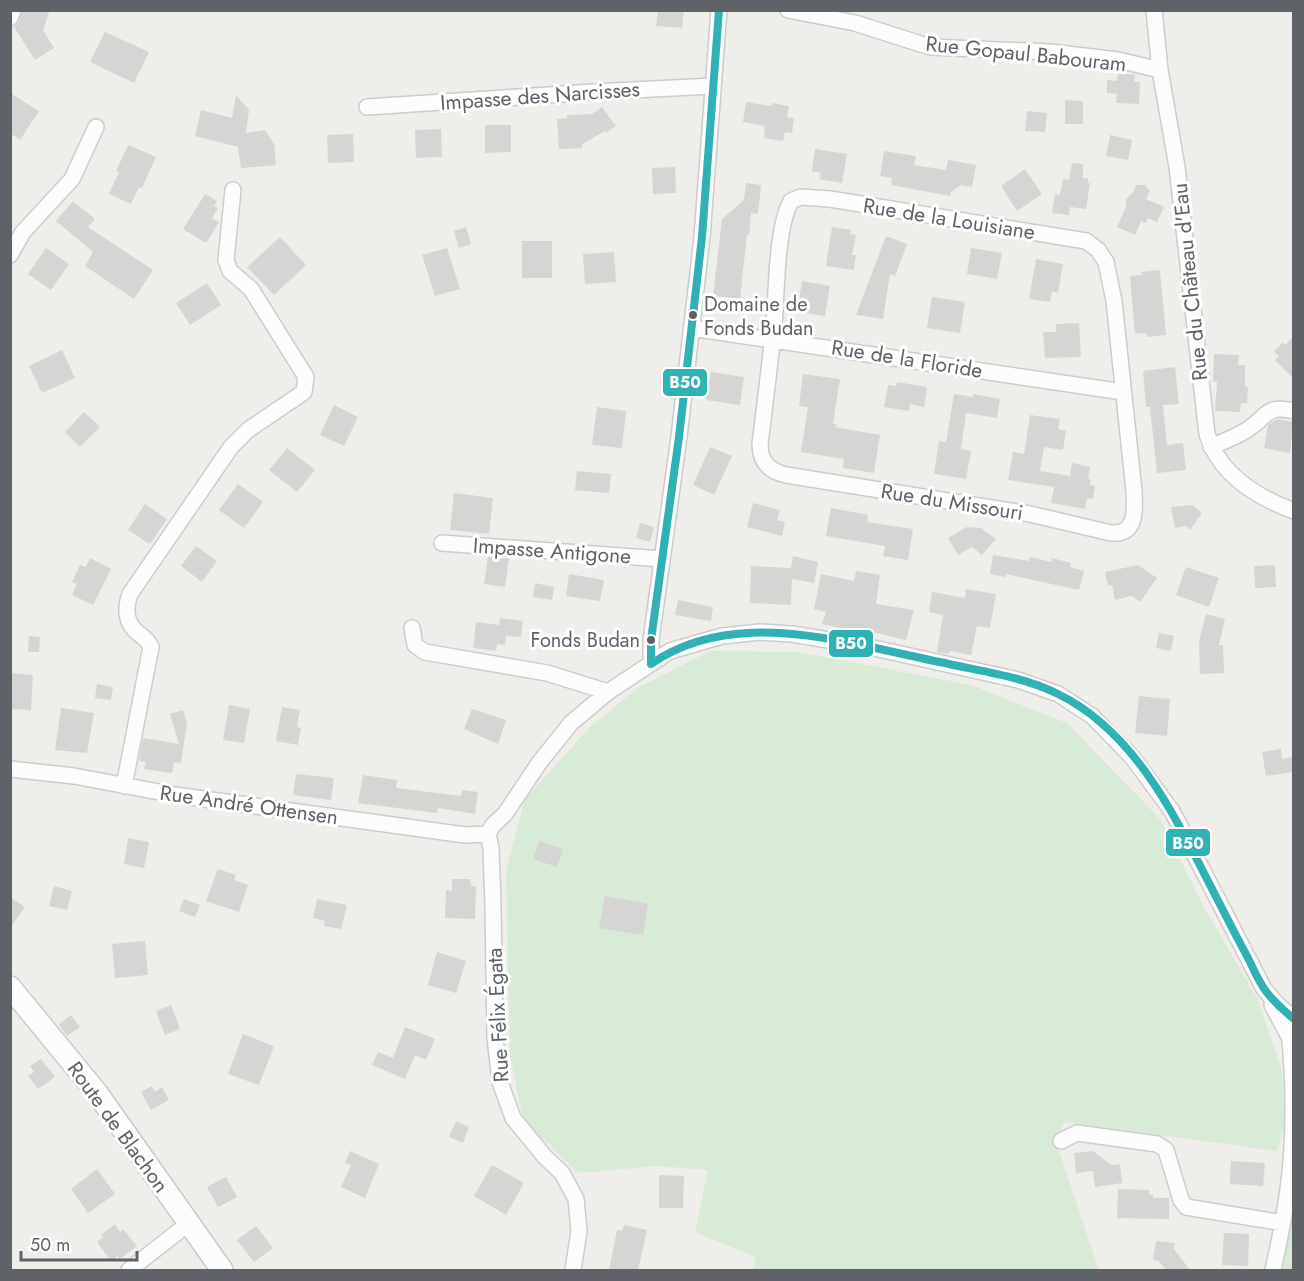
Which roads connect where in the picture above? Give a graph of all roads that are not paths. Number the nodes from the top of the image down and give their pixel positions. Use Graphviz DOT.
graph roads {
  1 [pos="13,10"];
  2 [pos="719,10"];
  3 [pos="788,10"];
  4 [pos="1154,10"];
  5 [pos="10,18"];
  6 [pos="1160,70"];
  7 [pos="713,86"];
  8 [pos="367,106"];
  9 [pos="96,126"];
  10 [pos="233,190"];
  11 [pos="10,255"];
  12 [pos="691,328"];
  13 [pos="772,339"];
  14 [pos="1123,392"];
  15 [pos="1293,411"];
  16 [pos="1211,447"];
  17 [pos="1293,511"];
  18 [pos="442,543"];
  19 [pos="662,559"];
  20 [pos="412,628"];
  21 [pos="651,664"];
  22 [pos="608,692"];
  23 [pos="10,769"];
  24 [pos="124,786"];
  25 [pos="488,834"];
  26 [pos="10,987"];
  27 [pos="1264,989"];
  28 [pos="1293,1019"];
  29 [pos="1292,1043"];
  30 [pos="1061,1141"];
  31 [pos="1283,1223"];
  32 [pos="188,1224"];
  33 [pos="129,1270"];
  34 [pos="222,1270"];
  35 [pos="573,1270"];
  36 [pos="1273,1270"];
  1 -- 5 [label="street"];
  2 -- 7 [label="street"];
  3 -- 6 [label="street, Rue Gopaul Babouram"];
  4 -- 6 [label="street, Rue du Château d'Eau"];
  6 -- 16 [label="street, Rue du Château d'Eau"];
  7 -- 8 [label="street, Impasse des Narcisses"];
  7 -- 12 [label="street"];
  9 -- 11 [label="street"];
  10 -- 24 [label="street"];
  12 -- 13 [label="street, Rue de la Floride"];
  12 -- 19 [label="street"];
  13 -- 14 [label="street, Rue de la Floride"];
  13 -- 14 [label="street, Rue de la Louisiane"];
  13 -- 14 [label="street, Rue du Missouri"];
  15 -- 16 [label="street"];
  16 -- 17 [label="street, Rue du Château d'Eau"];
  18 -- 19 [label="street, Impasse Antigone"];
  19 -- 21 [label="street"];
  20 -- 22 [label="street"];
  21 -- 22 [label="street"];
  21 -- 27 [label="street"];
  22 -- 25 [label="street"];
  23 -- 24 [label="street, Rue André Ottensen"];
  24 -- 25 [label="street, Rue André Ottensen"];
  25 -- 35 [label="street, Rue Félix Égata"];
  26 -- 32 [label="street, Route de Blachon"];
  27 -- 28 [label="street"];
  27 -- 29 [label="street"];
  29 -- 31 [label="street"];
  30 -- 31 [label="street"];
  31 -- 36 [label="street"];
  32 -- 33 [label="street"];
  32 -- 34 [label="street, Route de Blachon"];
}
